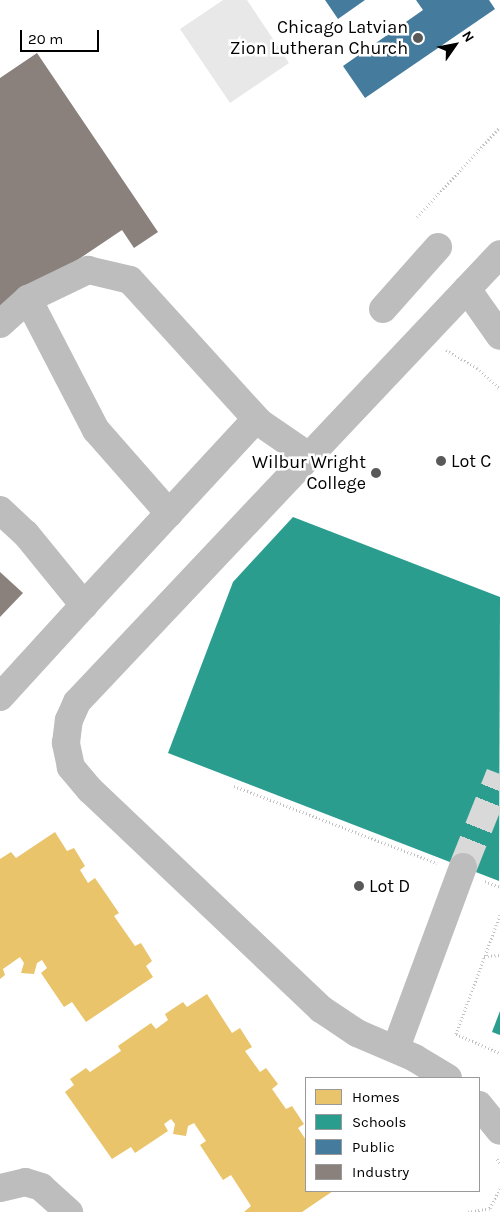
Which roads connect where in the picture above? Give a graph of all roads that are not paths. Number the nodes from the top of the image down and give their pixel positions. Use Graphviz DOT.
graph roads {
  1 [pos="438,247"];
  2 [pos="500,254"];
  3 [pos="467,289"];
  4 [pos="28,299"];
  5 [pos="383,309"];
  6 [pos="0,324"];
  7 [pos="500,336"];
  8 [pos="256,419"];
  9 [pos="310,457"];
  10 [pos="0,510"];
  11 [pos="169,513"];
  12 [pos="84,605"];
  13 [pos="0,697"];
  14 [pos="463,871"];
  15 [pos="396,1048"];
  16 [pos="446,1077"];
  17 [pos="480,1106"];
  18 [pos="500,1131"];
  19 [pos="12,1185"];
  20 [pos="68,1212"];
  1 -- 5 [label="street"];
  2 -- 3 [label="street"];
  3 -- 7 [label="street"];
  3 -- 9 [label="street"];
  4 -- 6 [label="street"];
  4 -- 8 [label="street"];
  4 -- 11 [label="street"];
  8 -- 9 [label="street"];
  8 -- 11 [label="street"];
  9 -- 15 [label="street"];
  10 -- 12 [label="street"];
  11 -- 12 [label="street"];
  12 -- 13 [label="street"];
  14 -- 15 [label="street"];
  15 -- 16 [label="street"];
  17 -- 18 [label="street"];
  19 -- 20 [label="street"];
}
